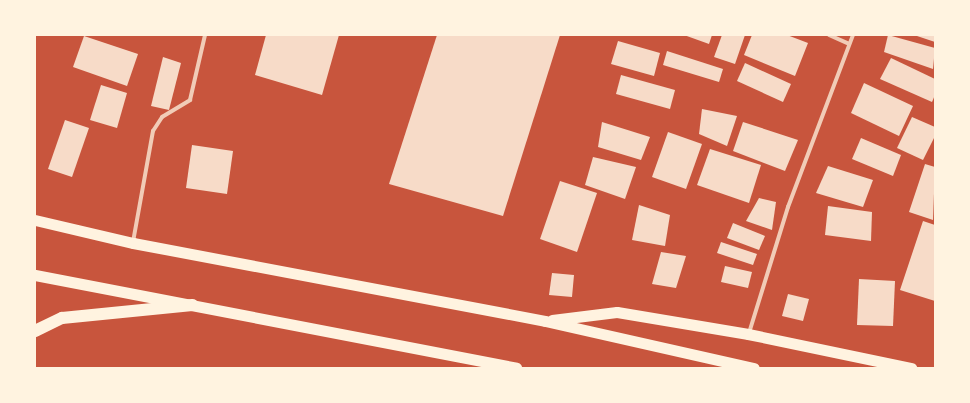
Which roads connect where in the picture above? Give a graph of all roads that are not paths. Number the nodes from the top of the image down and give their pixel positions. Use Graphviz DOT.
graph roads {
  1 [pos="205,35"];
  2 [pos="829,35"];
  3 [pos="853,35"];
  4 [pos="849,44"];
  5 [pos="35,220"];
  6 [pos="133,243"];
  7 [pos="35,276"];
  8 [pos="192,305"];
  9 [pos="545,321"];
  10 [pos="35,331"];
  11 [pos="748,334"];
  12 [pos="727,365"];
  13 [pos="516,368"];
  14 [pos="754,368"];
  15 [pos="911,368"];
  1 -- 6 [label="street"];
  2 -- 4 [label="street"];
  3 -- 4 [label="street"];
  4 -- 11 [label="street"];
  5 -- 6 [label="highway"];
  6 -- 9 [label="highway"];
  7 -- 8 [label="highway"];
  8 -- 10 [label="highway"];
  8 -- 13 [label="highway"];
  9 -- 11 [label="highway"];
  9 -- 12 [label="highway"];
  11 -- 15 [label="highway"];
  12 -- 14 [label="highway"];
}
